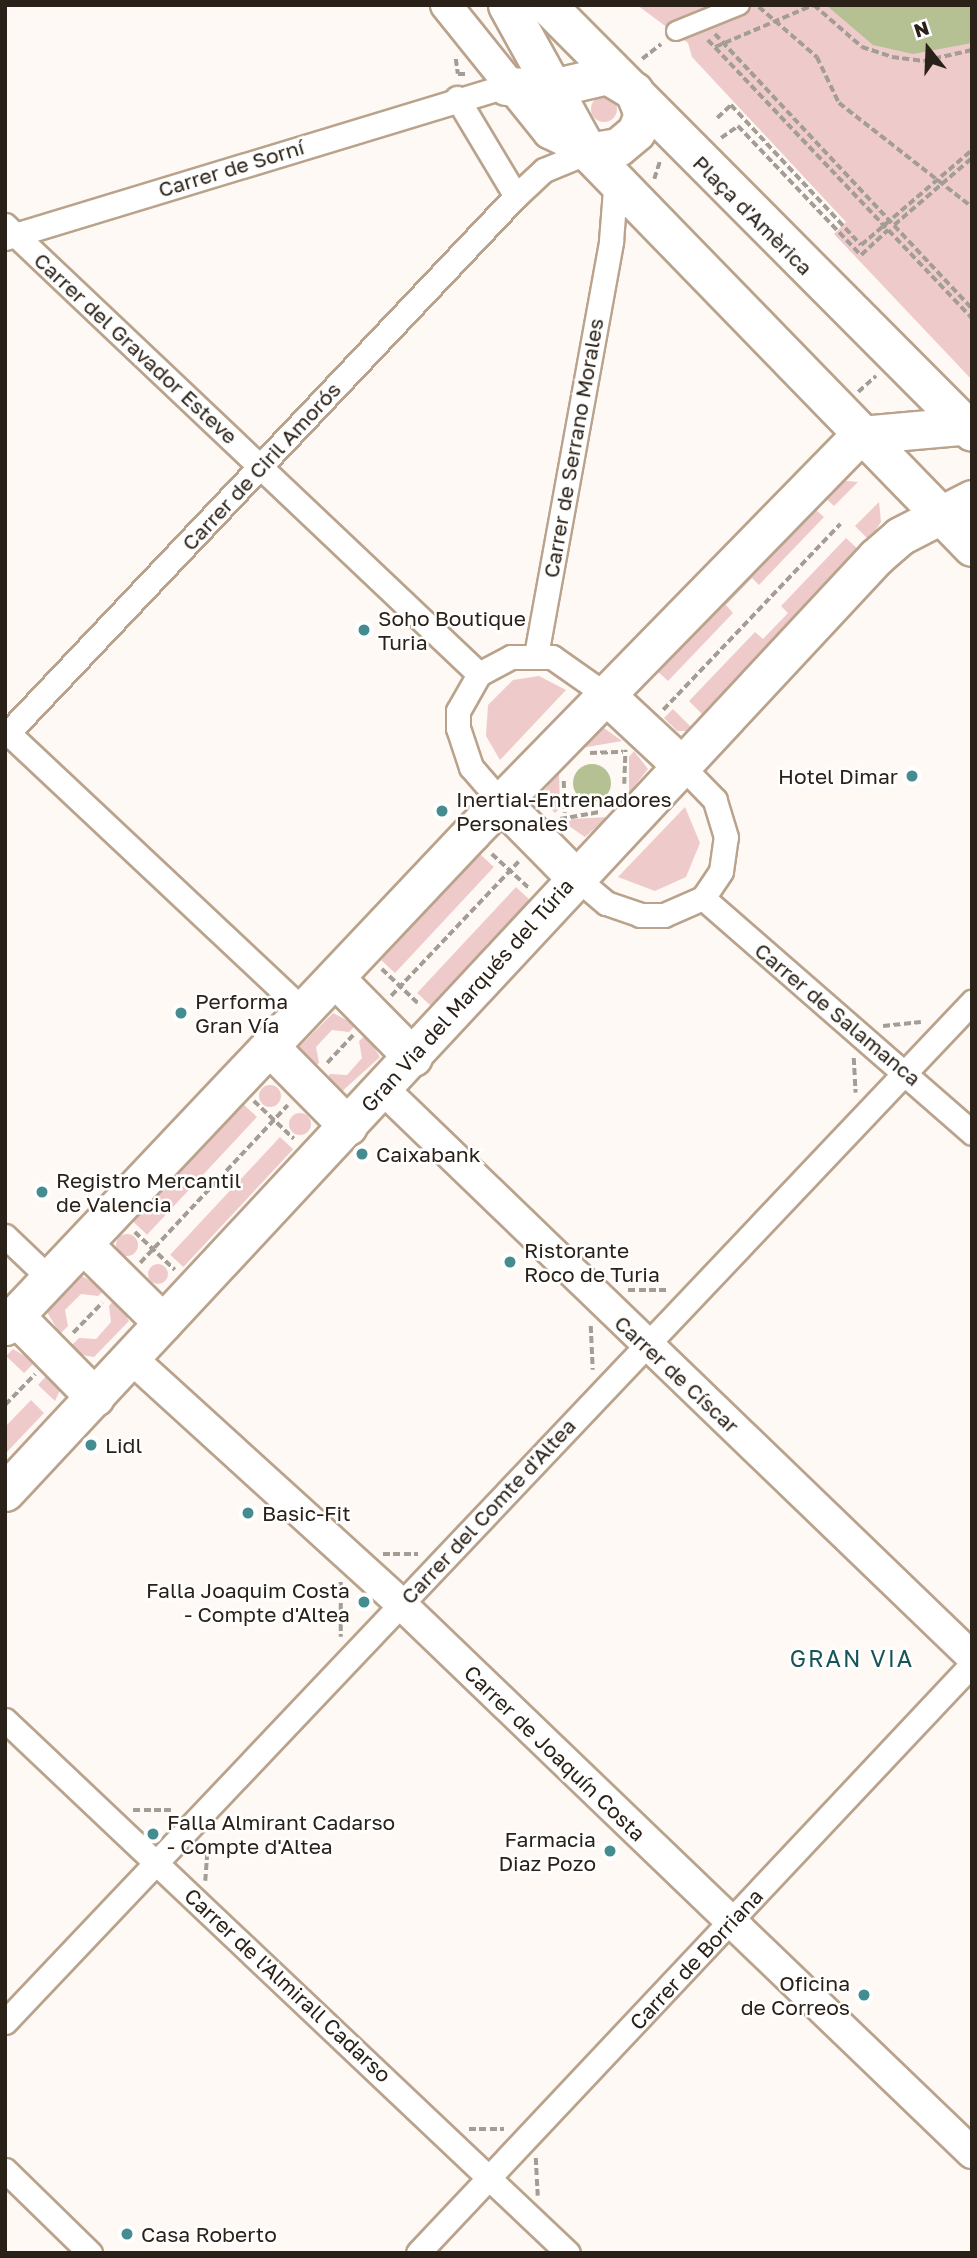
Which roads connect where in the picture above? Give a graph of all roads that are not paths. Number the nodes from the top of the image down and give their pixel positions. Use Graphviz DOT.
graph roads {
  1 [pos="446,5"];
  2 [pos="507,5"];
  3 [pos="547,5"];
  4 [pos="740,5"];
  5 [pos="676,31"];
  6 [pos="637,76"];
  7 [pos="506,86"];
  8 [pos="552,88"];
  9 [pos="457,98"];
  10 [pos="588,152"];
  11 [pos="616,177"];
  12 [pos="516,196"];
  13 [pos="9,232"];
  14 [pos="968,426"];
  15 [pos="860,435"];
  16 [pos="262,465"];
  17 [pos="956,506"];
  18 [pos="972,547"];
  19 [pos="536,655"];
  20 [pos="479,674"];
  21 [pos="606,695"];
  22 [pos="6,733"];
  23 [pos="680,764"];
  24 [pos="503,804"];
  25 [pos="574,876"];
  26 [pos="703,898"];
  27 [pos="335,978"];
  28 [pos="972,1002"];
  29 [pos="304,1011"];
  30 [pos="270,1047"];
  31 [pos="413,1057"];
  32 [pos="906,1069"];
  33 [pos="383,1089"];
  34 [pos="348,1126"];
  35 [pos="972,1133"];
  36 [pos="5,1236"];
  37 [pos="83,1244"];
  38 [pos="50,1279"];
  39 [pos="10,1321"];
  40 [pos="163,1323"];
  41 [pos="646,1344"];
  42 [pos="131,1358"];
  43 [pos="95,1397"];
  44 [pos="5,1492"];
  45 [pos="401,1604"];
  46 [pos="972,1657"];
  47 [pos="972,1664"];
  48 [pos="5,1720"];
  49 [pos="157,1862"];
  50 [pos="730,1922"];
  51 [pos="5,2022"];
  52 [pos="972,2153"];
  53 [pos="5,2171"];
  54 [pos="492,2177"];
  55 [pos="90,2253"];
  56 [pos="418,2253"];
  57 [pos="568,2253"];
  1 -- 7 [label="street"];
  2 -- 8 [label="main road"];
  3 -- 6 [label="main road, Plaça d'Amèrica"];
  4 -- 5 [label="street, bridge"];
  6 -- 8 [label="main road"];
  6 -- 10 [label="main road"];
  6 -- 14 [label="main road, Plaça d'Amèrica"];
  7 -- 8 [label="main road"];
  7 -- 9 [label="street"];
  7 -- 10 [label="street"];
  8 -- 10 [label="main road"];
  9 -- 12 [label="street"];
  9 -- 13 [label="street, Carrer de Sorní"];
  10 -- 11 [label="main road"];
  10 -- 12 [label="street"];
  11 -- 15 [label="main road"];
  11 -- 19 [label="street, Carrer de Serrano Morales"];
  12 -- 16 [label="street, Carrer de Ciril Amorós"];
  13 -- 16 [label="street, Carrer del Gravador Esteve"];
  14 -- 15 [label="main road, Plaça d'Amèrica"];
  15 -- 17 [label="main road"];
  15 -- 21 [label="main road"];
  16 -- 20 [label="street, Carrer del Gravador Esteve"];
  16 -- 22 [label="street, Carrer de Ciril Amorós"];
  17 -- 18 [label="main road"];
  17 -- 23 [label="main road, Gran Via del Marqués del Túria"];
  19 -- 20 [label="street"];
  19 -- 21 [label="street"];
  20 -- 24 [label="street"];
  21 -- 23 [label="main road"];
  21 -- 24 [label="main road"];
  22 -- 29 [label="street"];
  23 -- 25 [label="main road, Gran Via del Marqués del Túria"];
  23 -- 26 [label="street"];
  24 -- 25 [label="main road"];
  24 -- 27 [label="main road"];
  25 -- 26 [label="street"];
  25 -- 31 [label="main road, Gran Via del Marqués del Túria"];
  26 -- 32 [label="street, Carrer de Salamanca"];
  27 -- 29 [label="main road"];
  27 -- 31 [label="main road"];
  28 -- 32 [label="street, Carrer del Comte d'Altea"];
  29 -- 30 [label="main road"];
  30 -- 34 [label="main road"];
  30 -- 37 [label="main road"];
  31 -- 33 [label="main road, Gran Via del Marqués del Túria"];
  32 -- 35 [label="street, Carrer de Salamanca"];
  32 -- 41 [label="street, Carrer del Comte d'Altea"];
  33 -- 34 [label="main road, Gran Via del Marqués del Túria"];
  33 -- 41 [label="street, Carrer de Císcar"];
  34 -- 40 [label="main road, Gran Via del Marqués del Túria"];
  36 -- 38 [label="street"];
  37 -- 38 [label="main road"];
  37 -- 40 [label="main road"];
  38 -- 39 [label="main road"];
  39 -- 43 [label="main road"];
  40 -- 42 [label="main road, Gran Via del Marqués del Túria"];
  41 -- 45 [label="street, Carrer del Comte d'Altea"];
  41 -- 46 [label="street, Carrer de Císcar"];
  42 -- 43 [label="main road, Gran Via del Marqués del Túria"];
  42 -- 45 [label="street, Carrer de Joaquín Costa"];
  43 -- 44 [label="main road, Gran Via del Marqués del Túria"];
  45 -- 49 [label="street, Carrer del Comte d'Altea"];
  45 -- 50 [label="street, Carrer de Joaquín Costa"];
  47 -- 50 [label="street, Carrer de Borriana"];
  48 -- 49 [label="street, Carrer de l'Almirall Cadarso"];
  49 -- 51 [label="street, Carrer del Comte d'Altea"];
  49 -- 54 [label="street, Carrer de l'Almirall Cadarso"];
  50 -- 52 [label="street, Carrer de Joaquín Costa"];
  50 -- 54 [label="street, Carrer de Borriana"];
  53 -- 55 [label="street"];
  54 -- 56 [label="street, Carrer de Borriana"];
  54 -- 57 [label="street, Carrer de l'Almirall Cadarso"];
}
